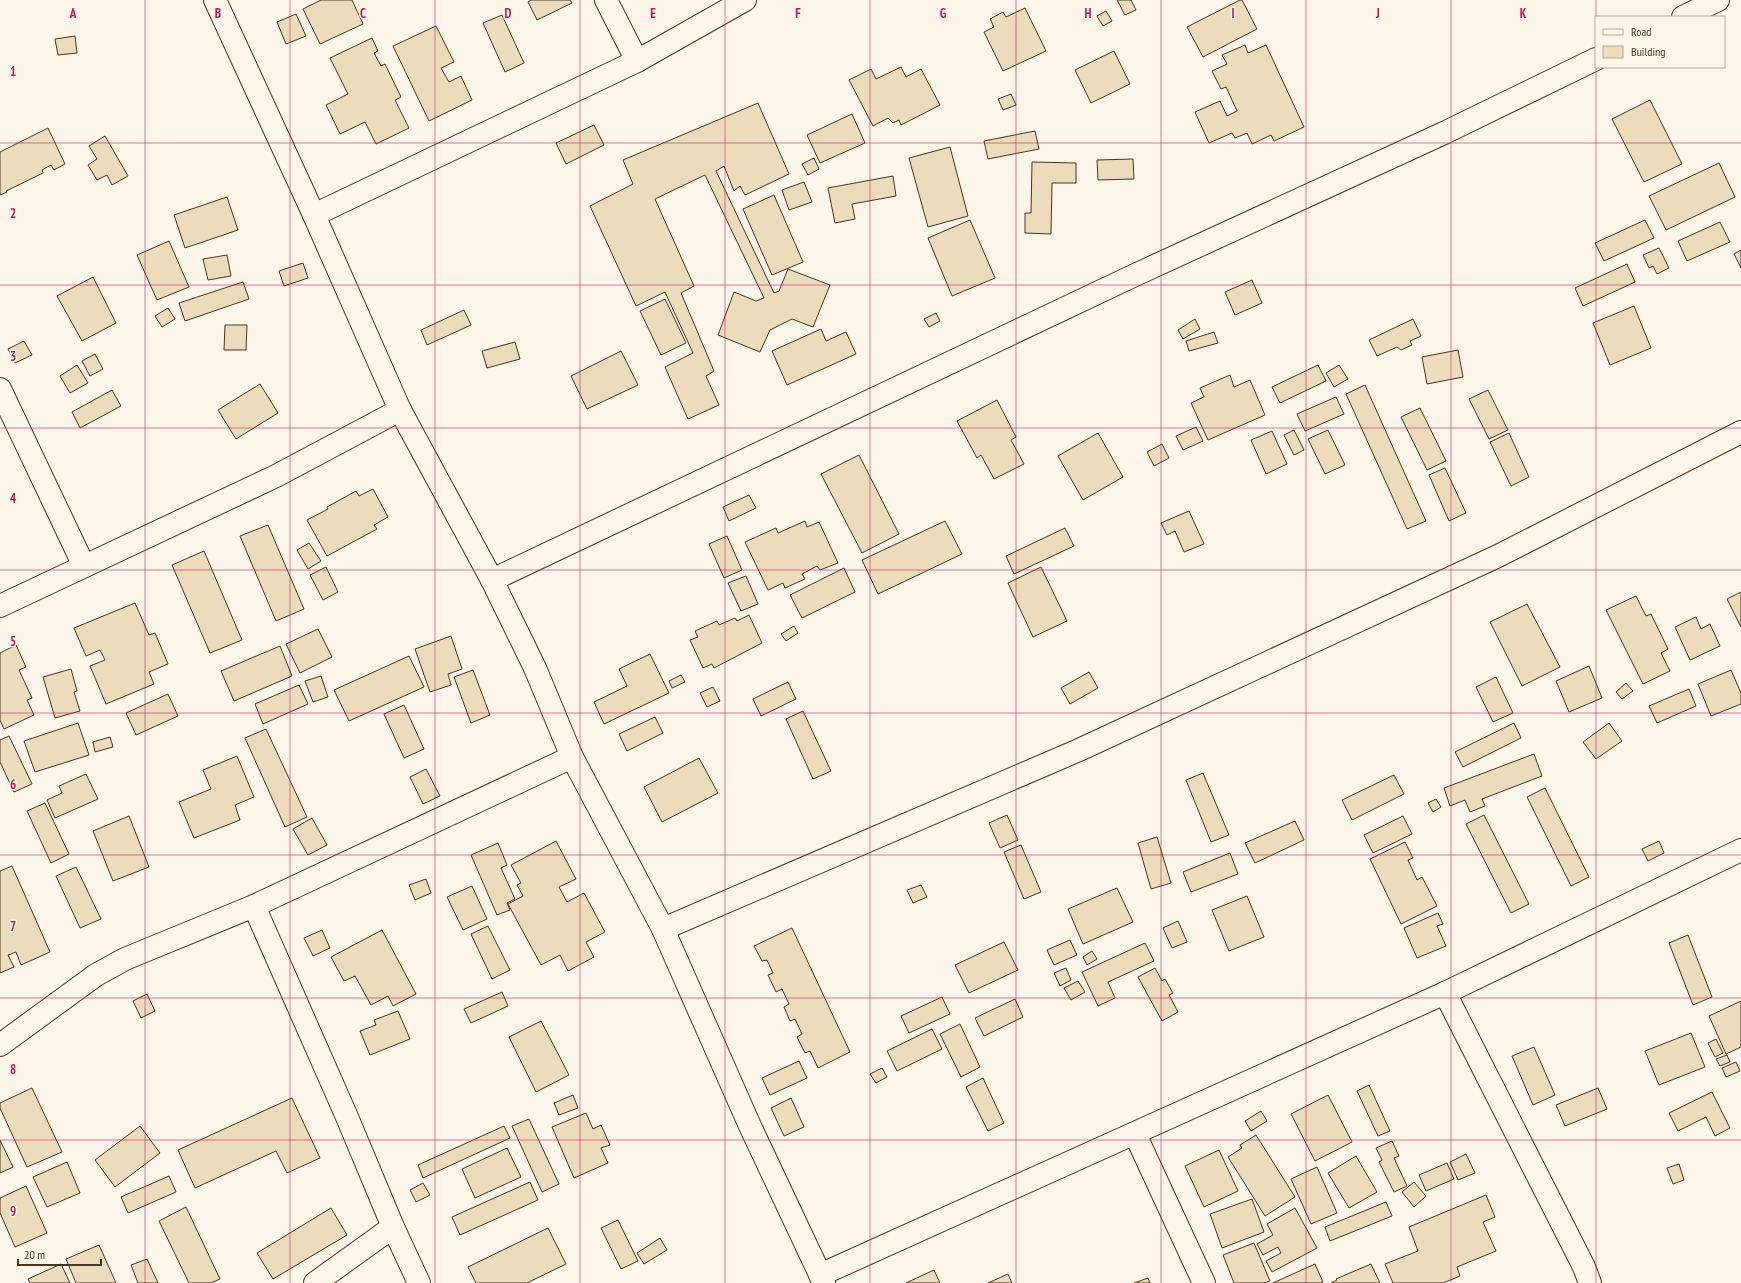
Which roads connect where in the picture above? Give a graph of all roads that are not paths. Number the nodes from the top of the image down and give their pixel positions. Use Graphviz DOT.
graph roads {
  1 [pos="215,0"];
  2 [pos="606,0"];
  3 [pos="745,0"];
  4 [pos="1718,0"];
  5 [pos="1685,16"];
  6 [pos="1595,59"];
  7 [pos="636,61"];
  8 [pos="314,215"];
  9 [pos="0,390"];
  10 [pos="400,410"];
  11 [pos="1741,432"];
  12 [pos="84,566"];
  13 [pos="492,580"];
  14 [pos="0,606"];
  15 [pos="572,758"];
  16 [pos="1741,850"];
  17 [pos="254,906"];
  18 [pos="663,929"];
  19 [pos="1445,993"];
  20 [pos="0,1045"];
  21 [pos="1135,1134"];
  22 [pos="392,1227"];
  23 [pos="822,1279"];
  24 [pos="315,1283"];
  25 [pos="419,1283"];
  26 [pos="1204,1283"];
  27 [pos="1590,1283"];
  1 -- 8 [label="street"];
  2 -- 7 [label="street"];
  3 -- 7 [label="street"];
  4 -- 5 [label="street"];
  6 -- 13 [label="street"];
  7 -- 8 [label="street"];
  8 -- 10 [label="street"];
  9 -- 12 [label="street"];
  10 -- 12 [label="street"];
  10 -- 13 [label="street"];
  11 -- 18 [label="street"];
  12 -- 14 [label="street"];
  13 -- 15 [label="street"];
  15 -- 17 [label="street"];
  15 -- 18 [label="street"];
  16 -- 19 [label="street"];
  17 -- 20 [label="street"];
  17 -- 22 [label="street"];
  18 -- 23 [label="street"];
  19 -- 21 [label="street"];
  19 -- 27 [label="street"];
  21 -- 23 [label="street"];
  21 -- 26 [label="street"];
  22 -- 24 [label="street"];
  22 -- 25 [label="street"];
}
